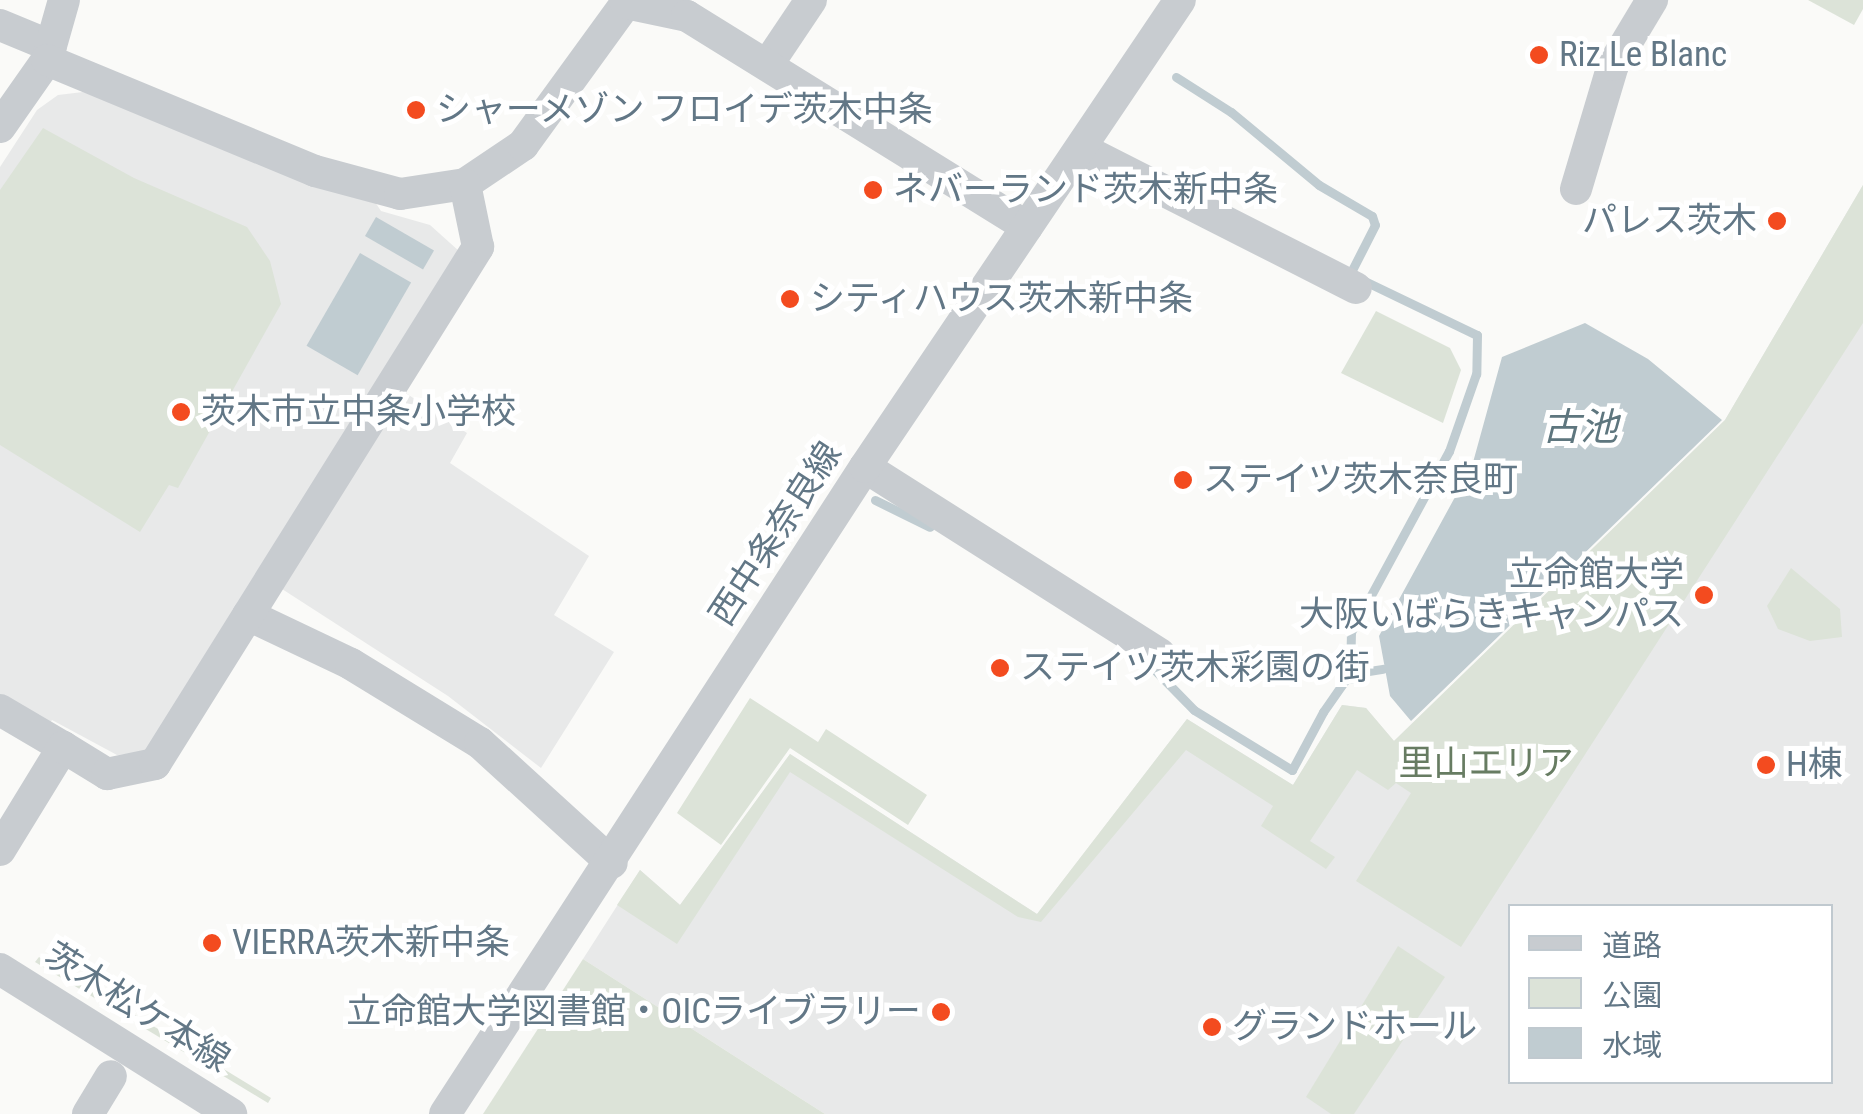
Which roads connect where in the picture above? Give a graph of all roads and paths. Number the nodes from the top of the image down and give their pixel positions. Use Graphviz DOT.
graph roads {
  1 [pos="811,0"];
  2 [pos="1180,0"];
  3 [pos="1652,0"];
  4 [pos="55,3"];
  5 [pos="0,25"];
  6 [pos="49,53"];
  7 [pos="768,64"];
  8 [pos="0,126"];
  9 [pos="1082,149"];
  10 [pos="465,184"];
  11 [pos="1576,190"];
  12 [pos="1027,227"];
  13 [pos="1356,288"];
  14 [pos="865,467"];
  15 [pos="248,615"];
  16 [pos="1160,654"];
  17 [pos="0,710"];
  18 [pos="62,747"];
  19 [pos="0,850"];
  20 [pos="612,863"];
  21 [pos="0,969"];
  22 [pos="111,1076"];
  23 [pos="88,1114"];
  24 [pos="231,1114"];
  25 [pos="445,1114"];
  1 -- 7 [label="street"];
  2 -- 9 [label="street, 西中条奈良線"];
  3 -- 11 [label="street"];
  4 -- 6 [label="street"];
  5 -- 6 [label="street"];
  6 -- 8 [label="street"];
  6 -- 10 [label="street"];
  7 -- 10 [label="street"];
  7 -- 12 [label="street"];
  9 -- 12 [label="street, 西中条奈良線"];
  9 -- 13 [label="street"];
  10 -- 15 [label="street"];
  12 -- 14 [label="street, 西中条奈良線"];
  14 -- 16 [label="street"];
  14 -- 20 [label="street, 西中条奈良線"];
  15 -- 18 [label="street"];
  15 -- 20 [label="street"];
  17 -- 18 [label="street"];
  18 -- 19 [label="street"];
  20 -- 25 [label="street, 西中条奈良線"];
  21 -- 24 [label="street, 茨木松ケ本線"];
  22 -- 23 [label="street"];
}
